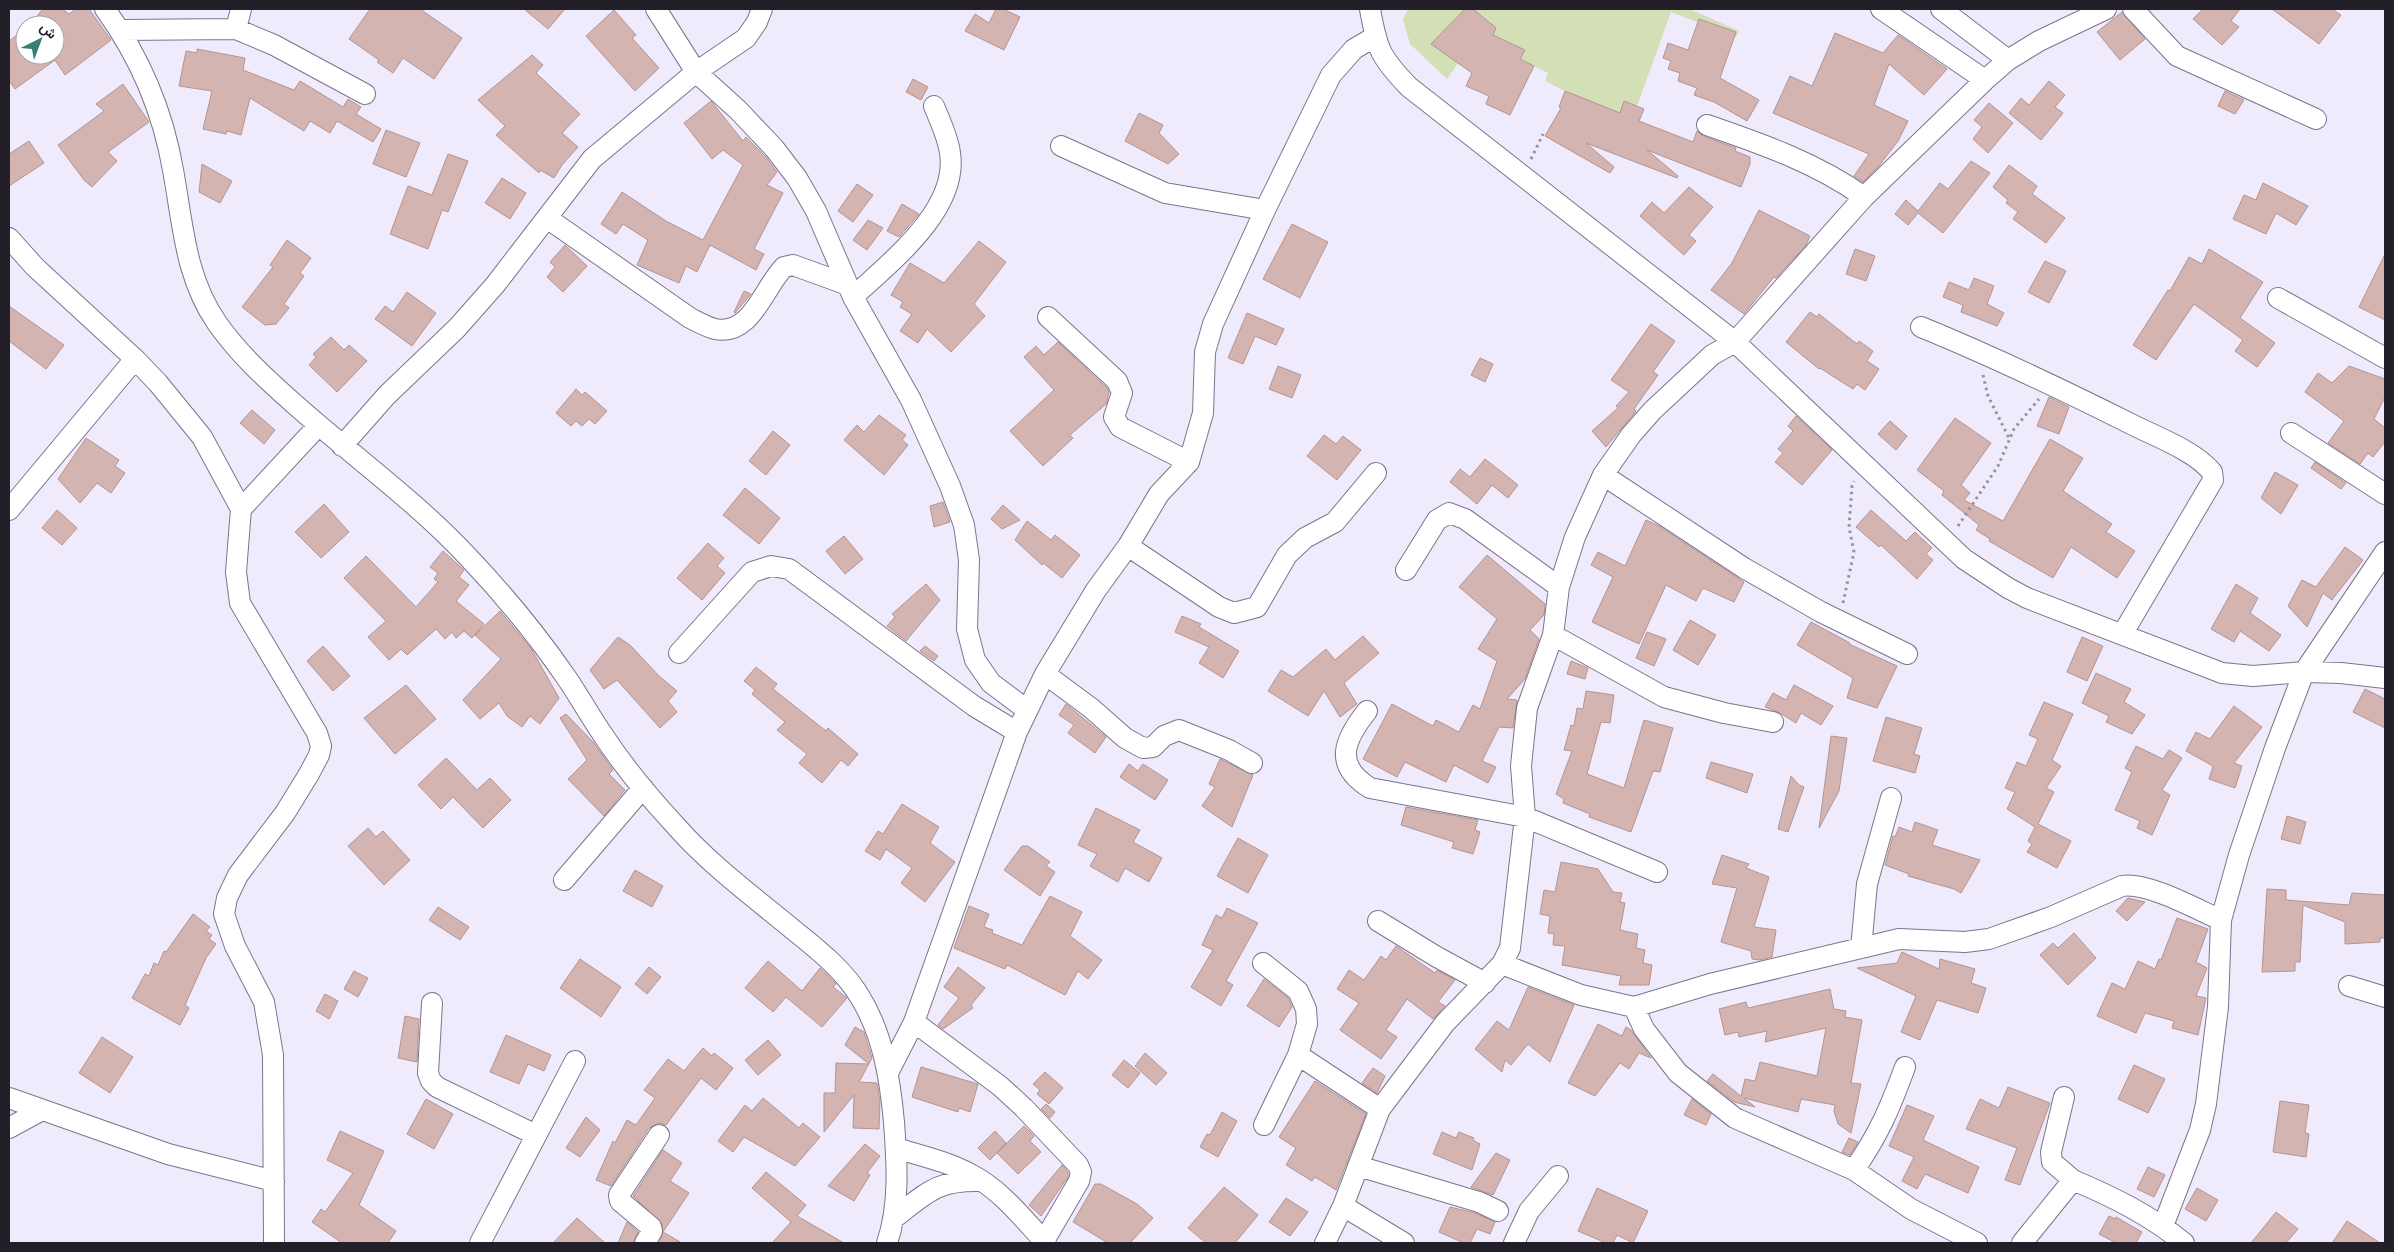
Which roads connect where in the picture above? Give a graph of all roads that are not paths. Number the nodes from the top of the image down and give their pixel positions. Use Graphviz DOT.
graph roads {
  1 [pos="105,9"];
  2 [pos="241,9"];
  3 [pos="656,9"];
  4 [pos="762,9"];
  5 [pos="1370,9"];
  6 [pos="1881,9"];
  7 [pos="1941,9"];
  8 [pos="2106,9"];
  9 [pos="2133,9"];
  10 [pos="236,29"];
  11 [pos="120,30"];
  12 [pos="1376,36"];
  13 [pos="2008,60"];
  14 [pos="696,72"];
  15 [pos="1985,80"];
  16 [pos="365,94"];
  17 [pos="934,106"];
  18 [pos="2316,119"];
  19 [pos="1707,125"];
  20 [pos="1061,146"];
  21 [pos="1864,197"];
  22 [pos="1265,210"];
  23 [pos="547,218"];
  24 [pos="9,238"];
  25 [pos="851,291"];
  26 [pos="2278,298"];
  27 [pos="1048,317"];
  28 [pos="1921,327"];
  29 [pos="1735,342"];
  30 [pos="2385,358"];
  31 [pos="134,359"];
  32 [pos="318,426"];
  33 [pos="2291,433"];
  34 [pos="342,446"];
  35 [pos="1189,462"];
  36 [pos="1376,473"];
  37 [pos="1603,475"];
  38 [pos="2385,494"];
  39 [pos="241,509"];
  40 [pos="9,510"];
  41 [pos="1128,546"];
  42 [pos="2385,552"];
  43 [pos="1406,570"];
  44 [pos="1558,587"];
  45 [pos="2123,633"];
  46 [pos="1553,635"];
  47 [pos="678,653"];
  48 [pos="1907,654"];
  49 [pos="2304,672"];
  50 [pos="1045,674"];
  51 [pos="2385,678"];
  52 [pos="1027,710"];
  53 [pos="1367,711"];
  54 [pos="1773,722"];
  55 [pos="1017,732"];
  56 [pos="1252,763"];
  57 [pos="642,788"];
  58 [pos="1891,798"];
  59 [pos="1525,817"];
  60 [pos="1657,872"];
  61 [pos="564,880"];
  62 [pos="2221,920"];
  63 [pos="1378,921"];
  64 [pos="1861,948"];
  65 [pos="1263,963"];
  66 [pos="1502,964"];
  67 [pos="1485,983"];
  68 [pos="2349,986"];
  69 [pos="2385,997"];
  70 [pos="432,1003"];
  71 [pos="1634,1007"];
  72 [pos="914,1022"];
  73 [pos="1298,1055"];
  74 [pos="575,1061"];
  75 [pos="1906,1067"];
  76 [pos="888,1073"];
  77 [pos="2064,1096"];
  78 [pos="9,1098"];
  79 [pos="1380,1109"];
  80 [pos="42,1110"];
  81 [pos="1264,1125"];
  82 [pos="9,1128"];
  83 [pos="536,1135"];
  84 [pos="659,1135"];
  85 [pos="896,1148"];
  86 [pos="1358,1166"];
  87 [pos="1854,1170"];
  88 [pos="1558,1176"];
  89 [pos="2073,1180"];
  90 [pos="274,1181"];
  91 [pos="982,1182"];
  92 [pos="1343,1206"];
  93 [pos="1498,1211"];
  94 [pos="894,1218"];
  95 [pos="2163,1226"];
  96 [pos="278,1240"];
  97 [pos="1045,1242"];
  98 [pos="480,1243"];
  99 [pos="645,1243"];
  100 [pos="887,1243"];
  101 [pos="1325,1243"];
  102 [pos="1404,1243"];
  103 [pos="1514,1243"];
  104 [pos="1976,1243"];
  105 [pos="2022,1243"];
  106 [pos="2184,1243"];
  1 -- 11 [label="street"];
  2 -- 10 [label="street"];
  3 -- 14 [label="street"];
  4 -- 14 [label="street"];
  5 -- 12 [label="street"];
  6 -- 15 [label="street"];
  7 -- 13 [label="street"];
  8 -- 13 [label="street"];
  9 -- 18 [label="street"];
  10 -- 11 [label="street"];
  10 -- 16 [label="street"];
  11 -- 32 [label="street"];
  12 -- 22 [label="street"];
  12 -- 29 [label="street"];
  13 -- 15 [label="street"];
  14 -- 23 [label="street"];
  14 -- 25 [label="street"];
  15 -- 21 [label="street"];
  17 -- 25 [label="street"];
  19 -- 21 [label="street"];
  20 -- 22 [label="street"];
  21 -- 29 [label="street"];
  22 -- 35 [label="street"];
  23 -- 25 [label="street"];
  23 -- 34 [label="street"];
  24 -- 31 [label="street"];
  25 -- 52 [label="street"];
  26 -- 30 [label="street"];
  27 -- 35 [label="street"];
  28 -- 45 [label="street"];
  29 -- 37 [label="street"];
  29 -- 45 [label="street"];
  31 -- 39 [label="street"];
  31 -- 40 [label="street"];
  32 -- 34 [label="street"];
  32 -- 39 [label="street"];
  33 -- 38 [label="street"];
  34 -- 57 [label="street"];
  35 -- 41 [label="street"];
  36 -- 41 [label="street"];
  37 -- 44 [label="street"];
  37 -- 48 [label="street"];
  39 -- 90 [label="street"];
  41 -- 50 [label="street"];
  42 -- 49 [label="street"];
  43 -- 44 [label="street"];
  44 -- 46 [label="street"];
  45 -- 49 [label="street"];
  46 -- 54 [label="street"];
  46 -- 59 [label="street"];
  47 -- 55 [label="street"];
  49 -- 51 [label="street"];
  49 -- 62 [label="street"];
  50 -- 52 [label="street"];
  50 -- 56 [label="street"];
  52 -- 55 [label="street"];
  53 -- 59 [label="street"];
  55 -- 72 [label="street"];
  57 -- 61 [label="street"];
  57 -- 76 [label="street"];
  58 -- 64 [label="street"];
  59 -- 60 [label="street"];
  59 -- 66 [label="street"];
  62 -- 64 [label="street"];
  62 -- 95 [label="street"];
  63 -- 67 [label="street"];
  64 -- 71 [label="street"];
  65 -- 73 [label="street"];
  66 -- 67 [label="street"];
  66 -- 71 [label="street"];
  67 -- 79 [label="street"];
  68 -- 69 [label="street"];
  70 -- 83 [label="street"];
  71 -- 87 [label="street"];
  72 -- 76 [label="street"];
  72 -- 97 [label="street"];
  73 -- 79 [label="street"];
  73 -- 81 [label="street"];
  74 -- 83 [label="street"];
  75 -- 87 [label="street"];
  76 -- 85 [label="street"];
  77 -- 89 [label="street"];
  78 -- 80 [label="street"];
  79 -- 86 [label="street"];
  80 -- 82 [label="street"];
  80 -- 90 [label="street"];
  83 -- 98 [label="street"];
  84 -- 99 [label="street"];
  85 -- 91 [label="street"];
  85 -- 94 [label="street"];
  86 -- 92 [label="street"];
  86 -- 93 [label="street"];
  87 -- 104 [label="street"];
  88 -- 103 [label="street"];
  89 -- 95 [label="street"];
  89 -- 105 [label="street"];
  90 -- 96 [label="street"];
  91 -- 94 [label="street"];
  91 -- 97 [label="street"];
  92 -- 101 [label="street"];
  92 -- 102 [label="street"];
  94 -- 100 [label="street"];
  95 -- 106 [label="street"];
}
